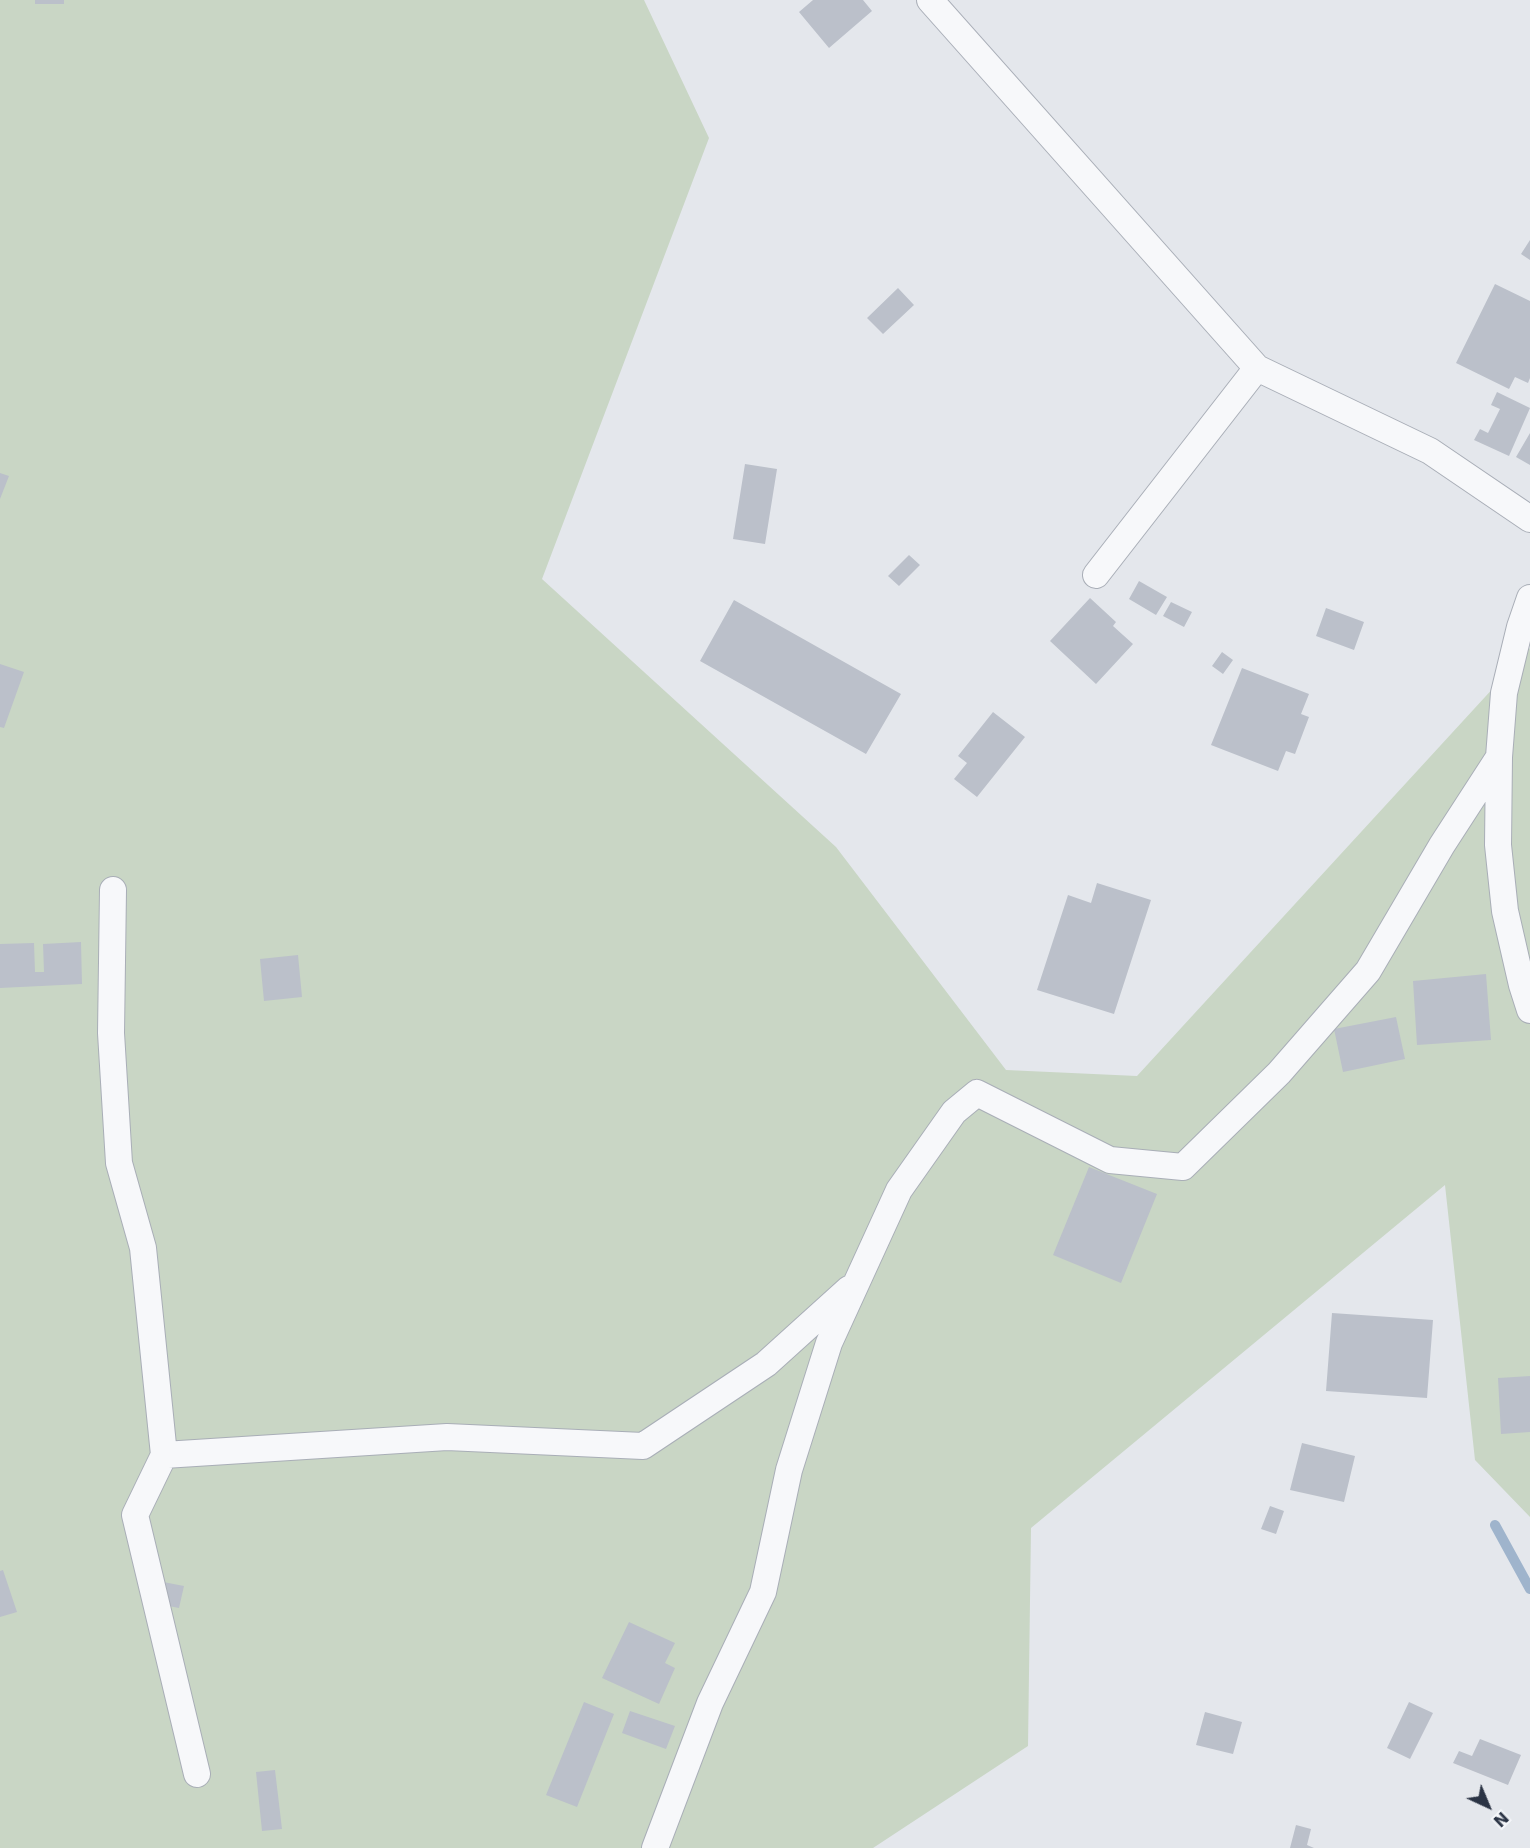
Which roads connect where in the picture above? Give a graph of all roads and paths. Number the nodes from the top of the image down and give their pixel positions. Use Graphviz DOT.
graph roads {
  1 [pos="930,0"];
  2 [pos="1257,368"];
  3 [pos="1530,519"];
  4 [pos="1096,575"];
  5 [pos="1530,598"];
  6 [pos="1499,757"];
  7 [pos="113,890"];
  8 [pos="1530,1010"];
  9 [pos="856,1283"];
  10 [pos="164,1455"];
  11 [pos="196,1774"];
  12 [pos="655,1848"];
  1 -- 2 [label="street"];
  2 -- 3 [label="street"];
  2 -- 4 [label="street"];
  5 -- 6 [label="street"];
  6 -- 8 [label="street"];
  6 -- 9 [label="street"];
  7 -- 10 [label="street"];
  9 -- 10 [label="street"];
  9 -- 12 [label="street"];
  10 -- 11 [label="street"];
}
